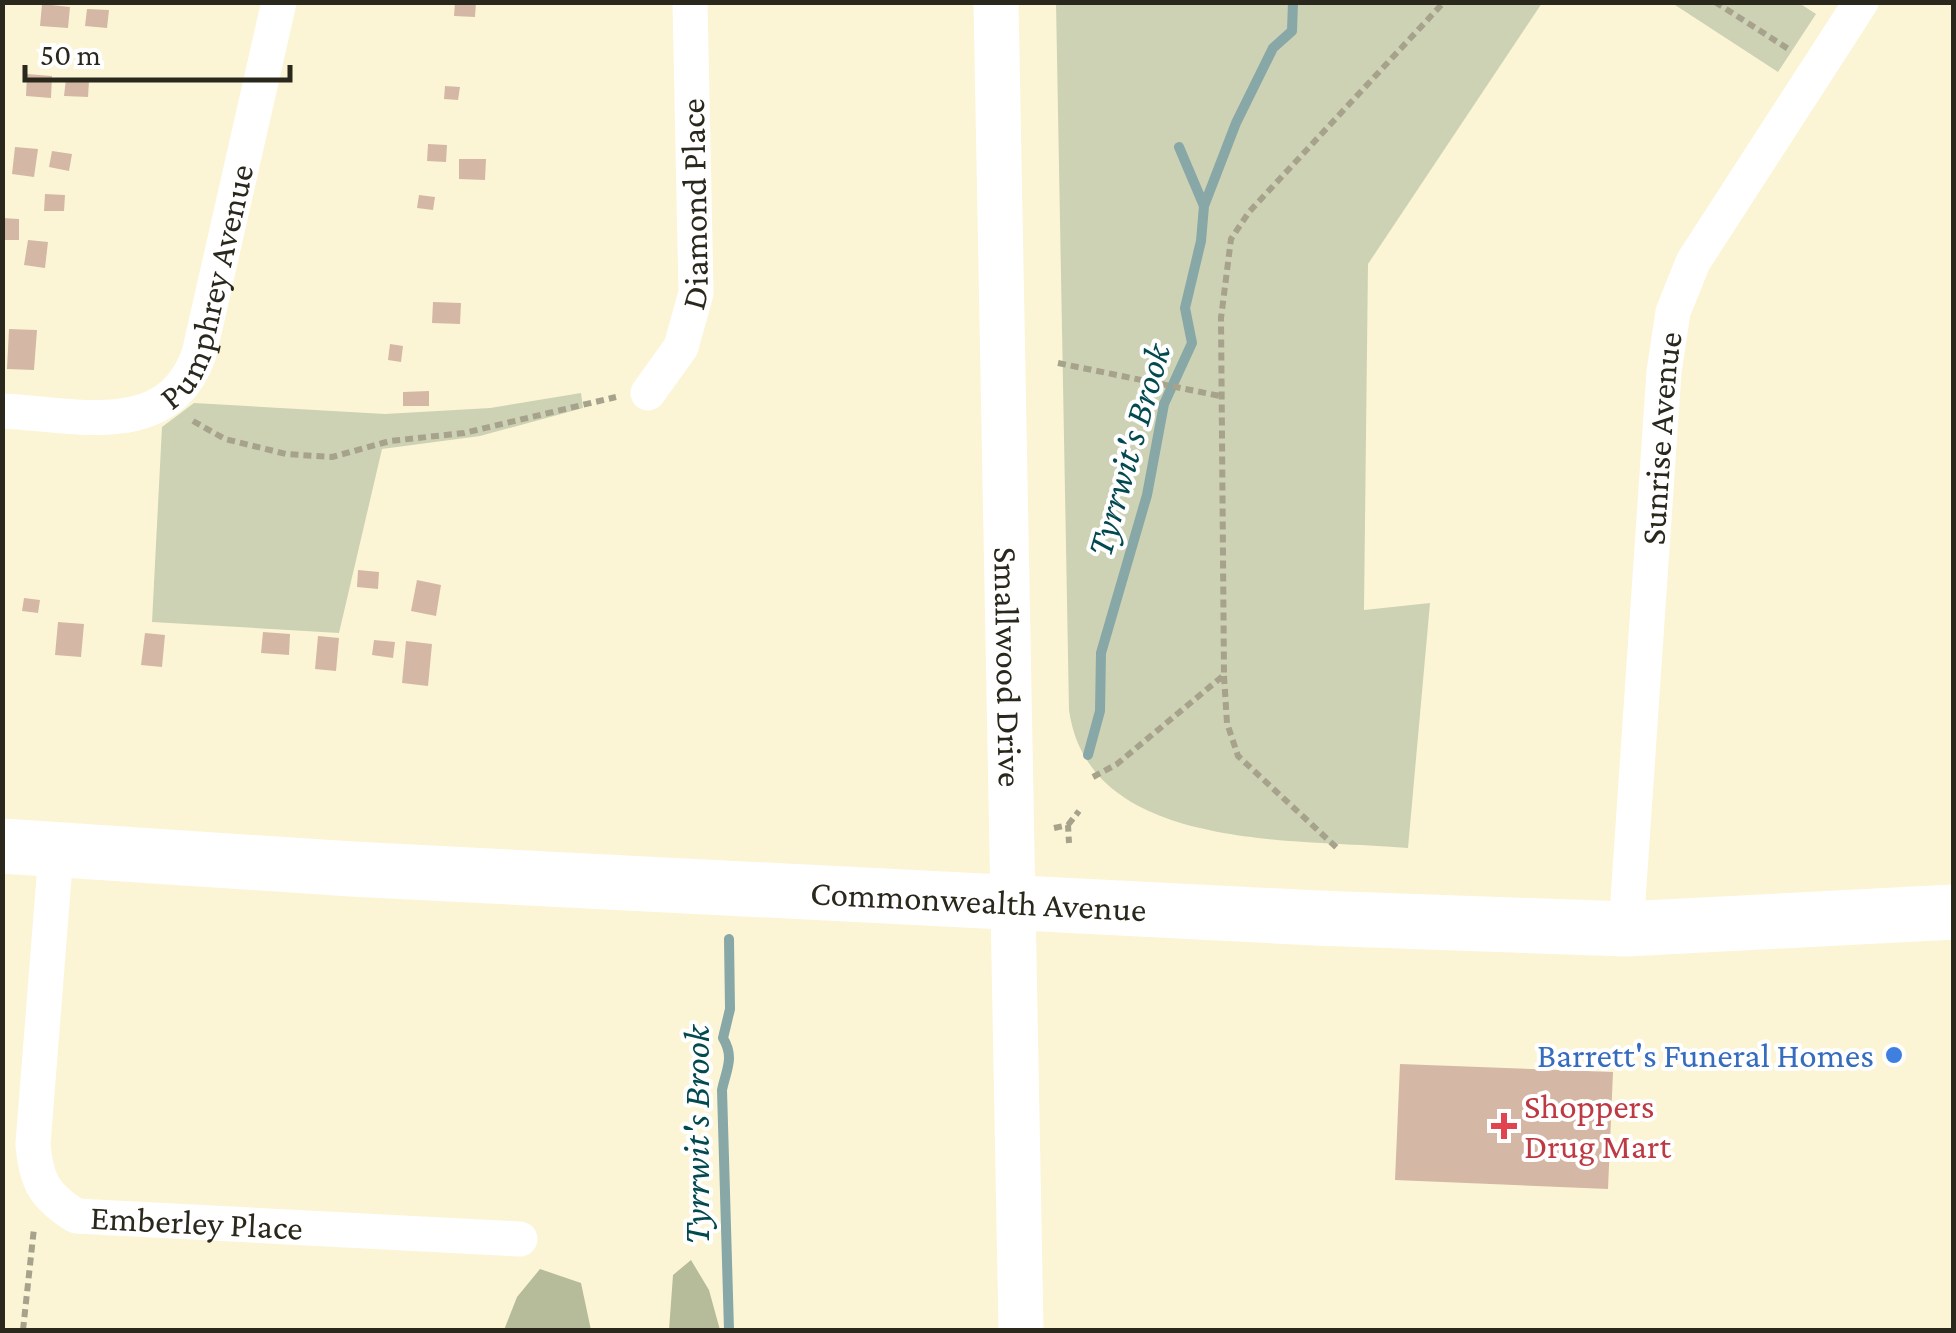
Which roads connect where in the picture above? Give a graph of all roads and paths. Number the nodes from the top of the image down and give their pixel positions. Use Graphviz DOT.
graph roads {
  1 [pos="279,2"];
  2 [pos="690,2"];
  3 [pos="996,2"];
  4 [pos="1444,2"];
  5 [pos="1714,2"];
  6 [pos="1861,2"];
  7 [pos="1818,68"];
  8 [pos="1058,363"];
  9 [pos="648,392"];
  10 [pos="1220,396"];
  11 [pos="174,397"];
  12 [pos="2,411"];
  13 [pos="1224,675"];
  14 [pos="1093,777"];
  15 [pos="1078,810"];
  16 [pos="1068,826"];
  17 [pos="1054,828"];
  18 [pos="1069,843"];
  19 [pos="2,846"];
  20 [pos="1337,848"];
  21 [pos="56,852"];
  22 [pos="1010,900"];
  23 [pos="1954,912"];
  24 [pos="1626,929"];
  25 [pos="50,1200"];
  26 [pos="520,1239"];
  27 [pos="23,1330"];
  28 [pos="1021,1330"];
  1 -- 11 [label="street, Pumphrey Avenue"];
  2 -- 9 [label="street, Diamond Place"];
  3 -- 22 [label="street, Smallwood Drive"];
  4 -- 10 [label="path"];
  5 -- 7 [label="path"];
  6 -- 7 [label="street, Sunrise Avenue"];
  7 -- 24 [label="street, Sunrise Avenue"];
  8 -- 10 [label="path"];
  9 -- 11 [label="path"];
  10 -- 13 [label="path"];
  11 -- 12 [label="street, Pumphrey Avenue"];
  13 -- 14 [label="path"];
  13 -- 20 [label="path"];
  15 -- 16 [label="path"];
  16 -- 17 [label="path"];
  16 -- 18 [label="path"];
  19 -- 21 [label="main road, Commonwealth Avenue"];
  21 -- 22 [label="main road, Commonwealth Avenue"];
  21 -- 25 [label="street, Emberley Place"];
  22 -- 24 [label="main road, Commonwealth Avenue"];
  22 -- 28 [label="street, Smallwood Drive"];
  23 -- 24 [label="main road, Commonwealth Avenue"];
  25 -- 26 [label="street, Emberley Place"];
  25 -- 27 [label="path"];
}
